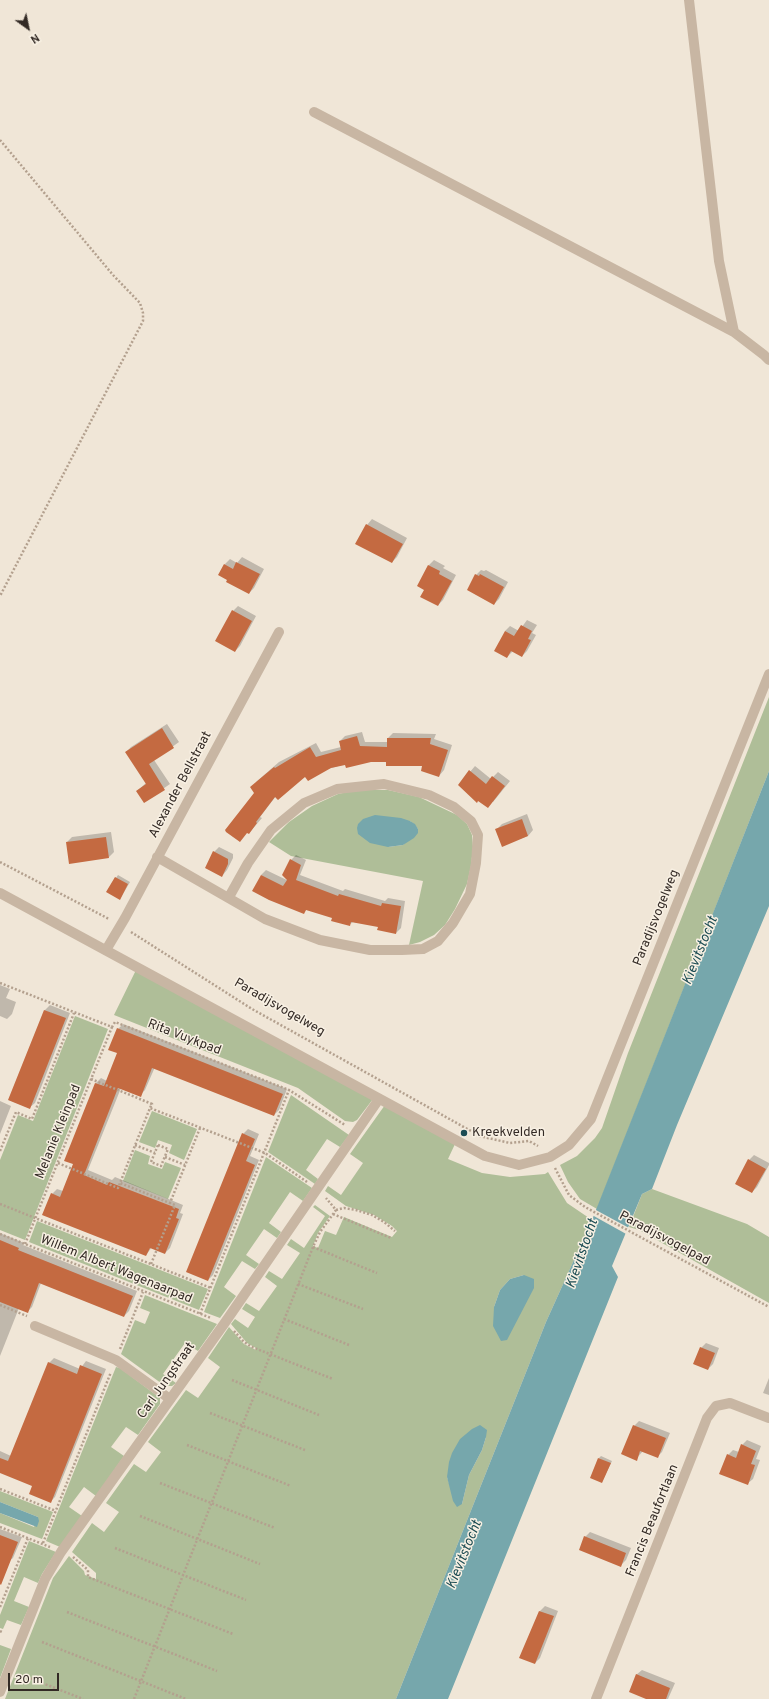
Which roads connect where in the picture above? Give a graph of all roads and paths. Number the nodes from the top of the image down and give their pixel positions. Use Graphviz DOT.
graph roads {
  1 [pos="689,0"];
  2 [pos="314,112"];
  3 [pos="0,140"];
  4 [pos="734,332"];
  5 [pos="769,360"];
  6 [pos="0,596"];
  7 [pos="279,632"];
  8 [pos="769,674"];
  9 [pos="157,857"];
  10 [pos="0,862"];
  11 [pos="0,893"];
  12 [pos="229,897"];
  13 [pos="121,925"];
  14 [pos="106,950"];
  15 [pos="0,983"];
  16 [pos="74,1013"];
  17 [pos="112,1027"];
  18 [pos="91,1079"];
  19 [pos="289,1090"];
  20 [pos="379,1099"];
  21 [pos="150,1108"];
  22 [pos="200,1128"];
  23 [pos="356,1133"];
  24 [pos="135,1145"];
  25 [pos="0,1151"];
  26 [pos="155,1153"];
  27 [pos="265,1153"];
  28 [pos="165,1157"];
  29 [pos="550,1157"];
  30 [pos="58,1163"];
  31 [pos="185,1165"];
  32 [pos="120,1183"];
  33 [pos="318,1189"];
  34 [pos="170,1203"];
  35 [pos="0,1204"];
  36 [pos="336,1210"];
  37 [pos="333,1214"];
  38 [pos="36,1218"];
  39 [pos="394,1231"];
  40 [pos="0,1234"];
  41 [pos="391,1238"];
  42 [pos="25,1244"];
  43 [pos="313,1247"];
  44 [pos="151,1264"];
  45 [pos="377,1273"];
  46 [pos="298,1284"];
  47 [pos="211,1288"];
  48 [pos="143,1292"];
  49 [pos="0,1305"];
  50 [pos="769,1307"];
  51 [pos="363,1309"];
  52 [pos="200,1314"];
  53 [pos="284,1319"];
  54 [pos="224,1324"];
  55 [pos="35,1326"];
  56 [pos="350,1345"];
  57 [pos="270,1354"];
  58 [pos="116,1360"];
  59 [pos="334,1379"];
  60 [pos="232,1380"];
  61 [pos="256,1390"];
  62 [pos="170,1399"];
  63 [pos="210,1413"];
  64 [pos="319,1415"];
  65 [pos="769,1418"];
  66 [pos="242,1426"];
  67 [pos="187,1445"];
  68 [pos="305,1450"];
  69 [pos="228,1461"];
  70 [pos="160,1483"];
  71 [pos="291,1486"];
  72 [pos="0,1488"];
  73 [pos="211,1503"];
  74 [pos="56,1511"];
  75 [pos="140,1516"];
  76 [pos="0,1527"];
  77 [pos="275,1528"];
  78 [pos="28,1538"];
  79 [pos="197,1539"];
  80 [pos="43,1543"];
  81 [pos="114,1548"];
  82 [pos="61,1552"];
  83 [pos="260,1564"];
  84 [pos="183,1575"];
  85 [pos="0,1596"];
  86 [pos="4,1598"];
  87 [pos="246,1600"];
  88 [pos="0,1607"];
  89 [pos="169,1609"];
  90 [pos="67,1612"];
  91 [pos="233,1634"];
  92 [pos="42,1642"];
  93 [pos="154,1646"];
  94 [pos="217,1671"];
  95 [pos="27,1677"];
  96 [pos="141,1681"];
  97 [pos="0,1692"];
  98 [pos="82,1699"];
  99 [pos="134,1699"];
  100 [pos="186,1699"];
  101 [pos="596,1699"];
  1 -- 4 [label="street"];
  2 -- 4 [label="street"];
  3 -- 6 [label="path"];
  4 -- 5 [label="street"];
  7 -- 9 [label="street, Alexander Bellstraat"];
  8 -- 29 [label="street, Paradijsvogelweg"];
  9 -- 12 [label="street"];
  9 -- 13 [label="street, Alexander Bellstraat"];
  10 -- 13 [label="path, Paradijsvogelweg"];
  11 -- 14 [label="street, Paradijsvogelweg"];
  12 -- 12 [label="street"];
  13 -- 14 [label="street, Alexander Bellstraat"];
  13 -- 29 [label="path, Paradijsvogelweg"];
  14 -- 20 [label="street, Paradijsvogelweg"];
  15 -- 16 [label="path, Rita Vuykpad"];
  16 -- 17 [label="path, Rita Vuykpad"];
  16 -- 25 [label="path"];
  17 -- 18 [label="path, Melanie Kleinpad"];
  17 -- 19 [label="path, Rita Vuykpad"];
  18 -- 21 [label="path"];
  18 -- 30 [label="path, Melanie Kleinpad"];
  19 -- 23 [label="path, Rita Vuykpad"];
  19 -- 27 [label="path"];
  20 -- 23 [label="street, Carl Jungstraat"];
  20 -- 29 [label="street, Paradijsvogelweg"];
  21 -- 22 [label="path"];
  21 -- 24 [label="path"];
  22 -- 27 [label="path"];
  22 -- 31 [label="path"];
  23 -- 33 [label="street, Carl Jungstraat"];
  24 -- 26 [label="path"];
  24 -- 32 [label="path"];
  26 -- 28 [label="path"];
  26 -- 28 [label="path"];
  27 -- 33 [label="path"];
  27 -- 47 [label="path"];
  28 -- 31 [label="path"];
  29 -- 50 [label="path, Paradijsvogelpad"];
  30 -- 32 [label="path"];
  30 -- 38 [label="path, Melanie Kleinpad"];
  31 -- 34 [label="path"];
  32 -- 34 [label="path"];
  33 -- 36 [label="path"];
  33 -- 54 [label="street, Carl Jungstraat"];
  34 -- 44 [label="path"];
  35 -- 38 [label="path, Willem Albert Wagenaarpad"];
  36 -- 37 [label="path"];
  36 -- 39 [label="path"];
  37 -- 41 [label="path"];
  37 -- 43 [label="path"];
  38 -- 42 [label="path, Melanie Kleinpad"];
  38 -- 44 [label="path, Willem Albert Wagenaarpad"];
  40 -- 42 [label="path, Willem Albert Wagenaarpad"];
  42 -- 48 [label="path, Willem Albert Wagenaarpad"];
  43 -- 45 [label="path"];
  43 -- 46 [label="path"];
  44 -- 47 [label="path, Willem Albert Wagenaarpad"];
  46 -- 51 [label="path"];
  46 -- 53 [label="path"];
  47 -- 52 [label="path"];
  48 -- 52 [label="path, Willem Albert Wagenaarpad"];
  48 -- 58 [label="path"];
  49 -- 55 [label="path"];
  52 -- 54 [label="path, Willem Albert Wagenaarpad"];
  53 -- 56 [label="path"];
  53 -- 57 [label="path"];
  54 -- 57 [label="path, Willem Albert Wagenaarpad"];
  54 -- 62 [label="street, Carl Jungstraat"];
  55 -- 58 [label="street"];
  57 -- 59 [label="path, Willem Albert Wagenaarpad"];
  57 -- 61 [label="path"];
  58 -- 62 [label="street"];
  58 -- 74 [label="path"];
  60 -- 61 [label="path"];
  61 -- 64 [label="path"];
  61 -- 66 [label="path"];
  62 -- 82 [label="street, Carl Jungstraat"];
  63 -- 66 [label="path"];
  65 -- 101 [label="street, Francis Beaufortlaan"];
  66 -- 68 [label="path"];
  66 -- 69 [label="path"];
  67 -- 69 [label="path"];
  69 -- 71 [label="path"];
  69 -- 73 [label="path"];
  70 -- 73 [label="path"];
  72 -- 74 [label="path"];
  73 -- 77 [label="path"];
  73 -- 79 [label="path"];
  74 -- 80 [label="path"];
  75 -- 79 [label="path"];
  76 -- 78 [label="path"];
  78 -- 80 [label="path"];
  78 -- 86 [label="path"];
  79 -- 83 [label="path"];
  79 -- 84 [label="path"];
  80 -- 82 [label="path"];
  81 -- 84 [label="path"];
  82 -- 89 [label="path"];
  82 -- 97 [label="street, Carl Jungstraat"];
  84 -- 87 [label="path"];
  84 -- 89 [label="path"];
  85 -- 86 [label="path"];
  86 -- 88 [label="path"];
  89 -- 91 [label="path"];
  89 -- 93 [label="path"];
  90 -- 93 [label="path"];
  92 -- 96 [label="path"];
  93 -- 94 [label="path"];
  93 -- 96 [label="path"];
  95 -- 98 [label="path"];
  96 -- 99 [label="path"];
  96 -- 100 [label="path"];
}
